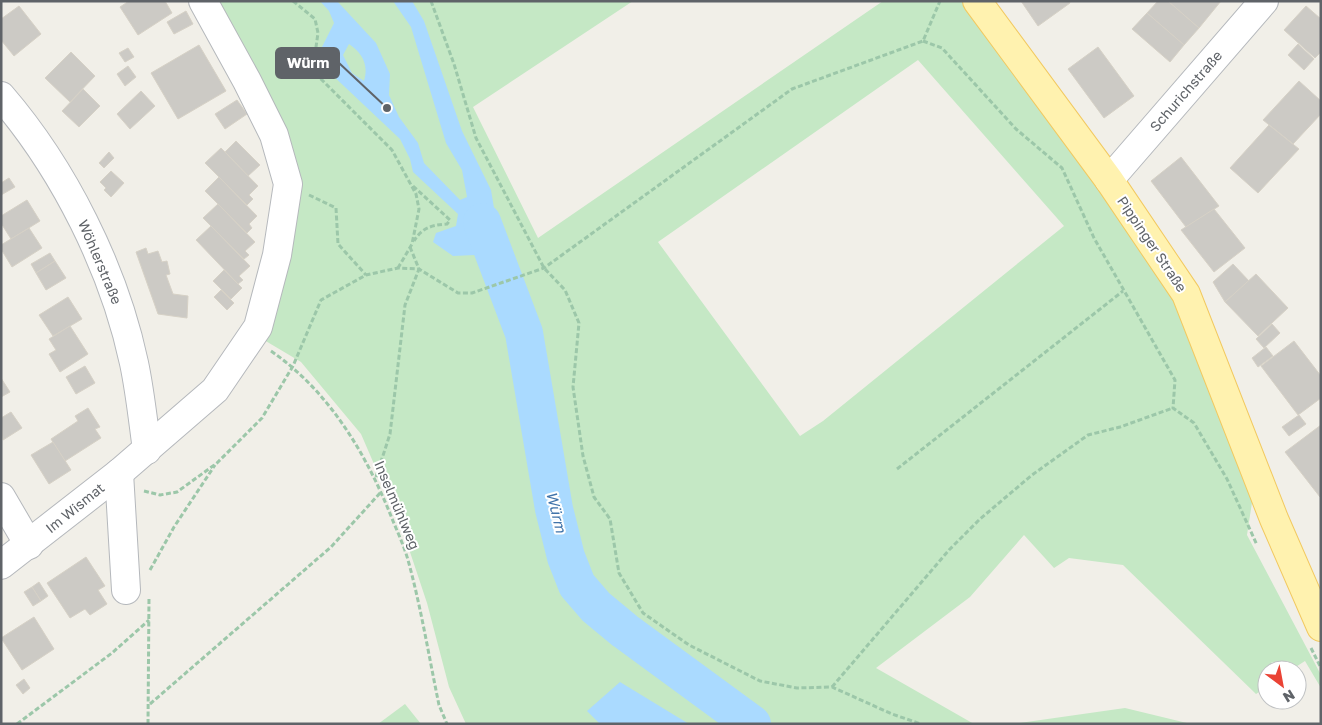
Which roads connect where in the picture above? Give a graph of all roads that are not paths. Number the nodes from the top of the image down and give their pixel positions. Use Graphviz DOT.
graph roads {
  1 [pos="203,1"];
  2 [pos="978,1"];
  3 [pos="1264,1"];
  4 [pos="1,96"];
  5 [pos="1109,180"];
  6 [pos="147,450"];
  7 [pos="119,473"];
  8 [pos="1,497"];
  9 [pos="29,544"];
  10 [pos="1,565"];
  11 [pos="126,590"];
  12 [pos="1314,635"];
  1 -- 6 [label="street, Im Wismat"];
  2 -- 5 [label="main road, Pippinger Straße"];
  3 -- 5 [label="street, Schurichstraße"];
  4 -- 6 [label="street, Wöhlerstraße"];
  5 -- 12 [label="main road, Pippinger Straße"];
  6 -- 7 [label="street, Im Wismat"];
  7 -- 9 [label="street, Im Wismat"];
  7 -- 11 [label="street"];
  8 -- 9 [label="street"];
  9 -- 10 [label="street, Im Wismat"];
}
